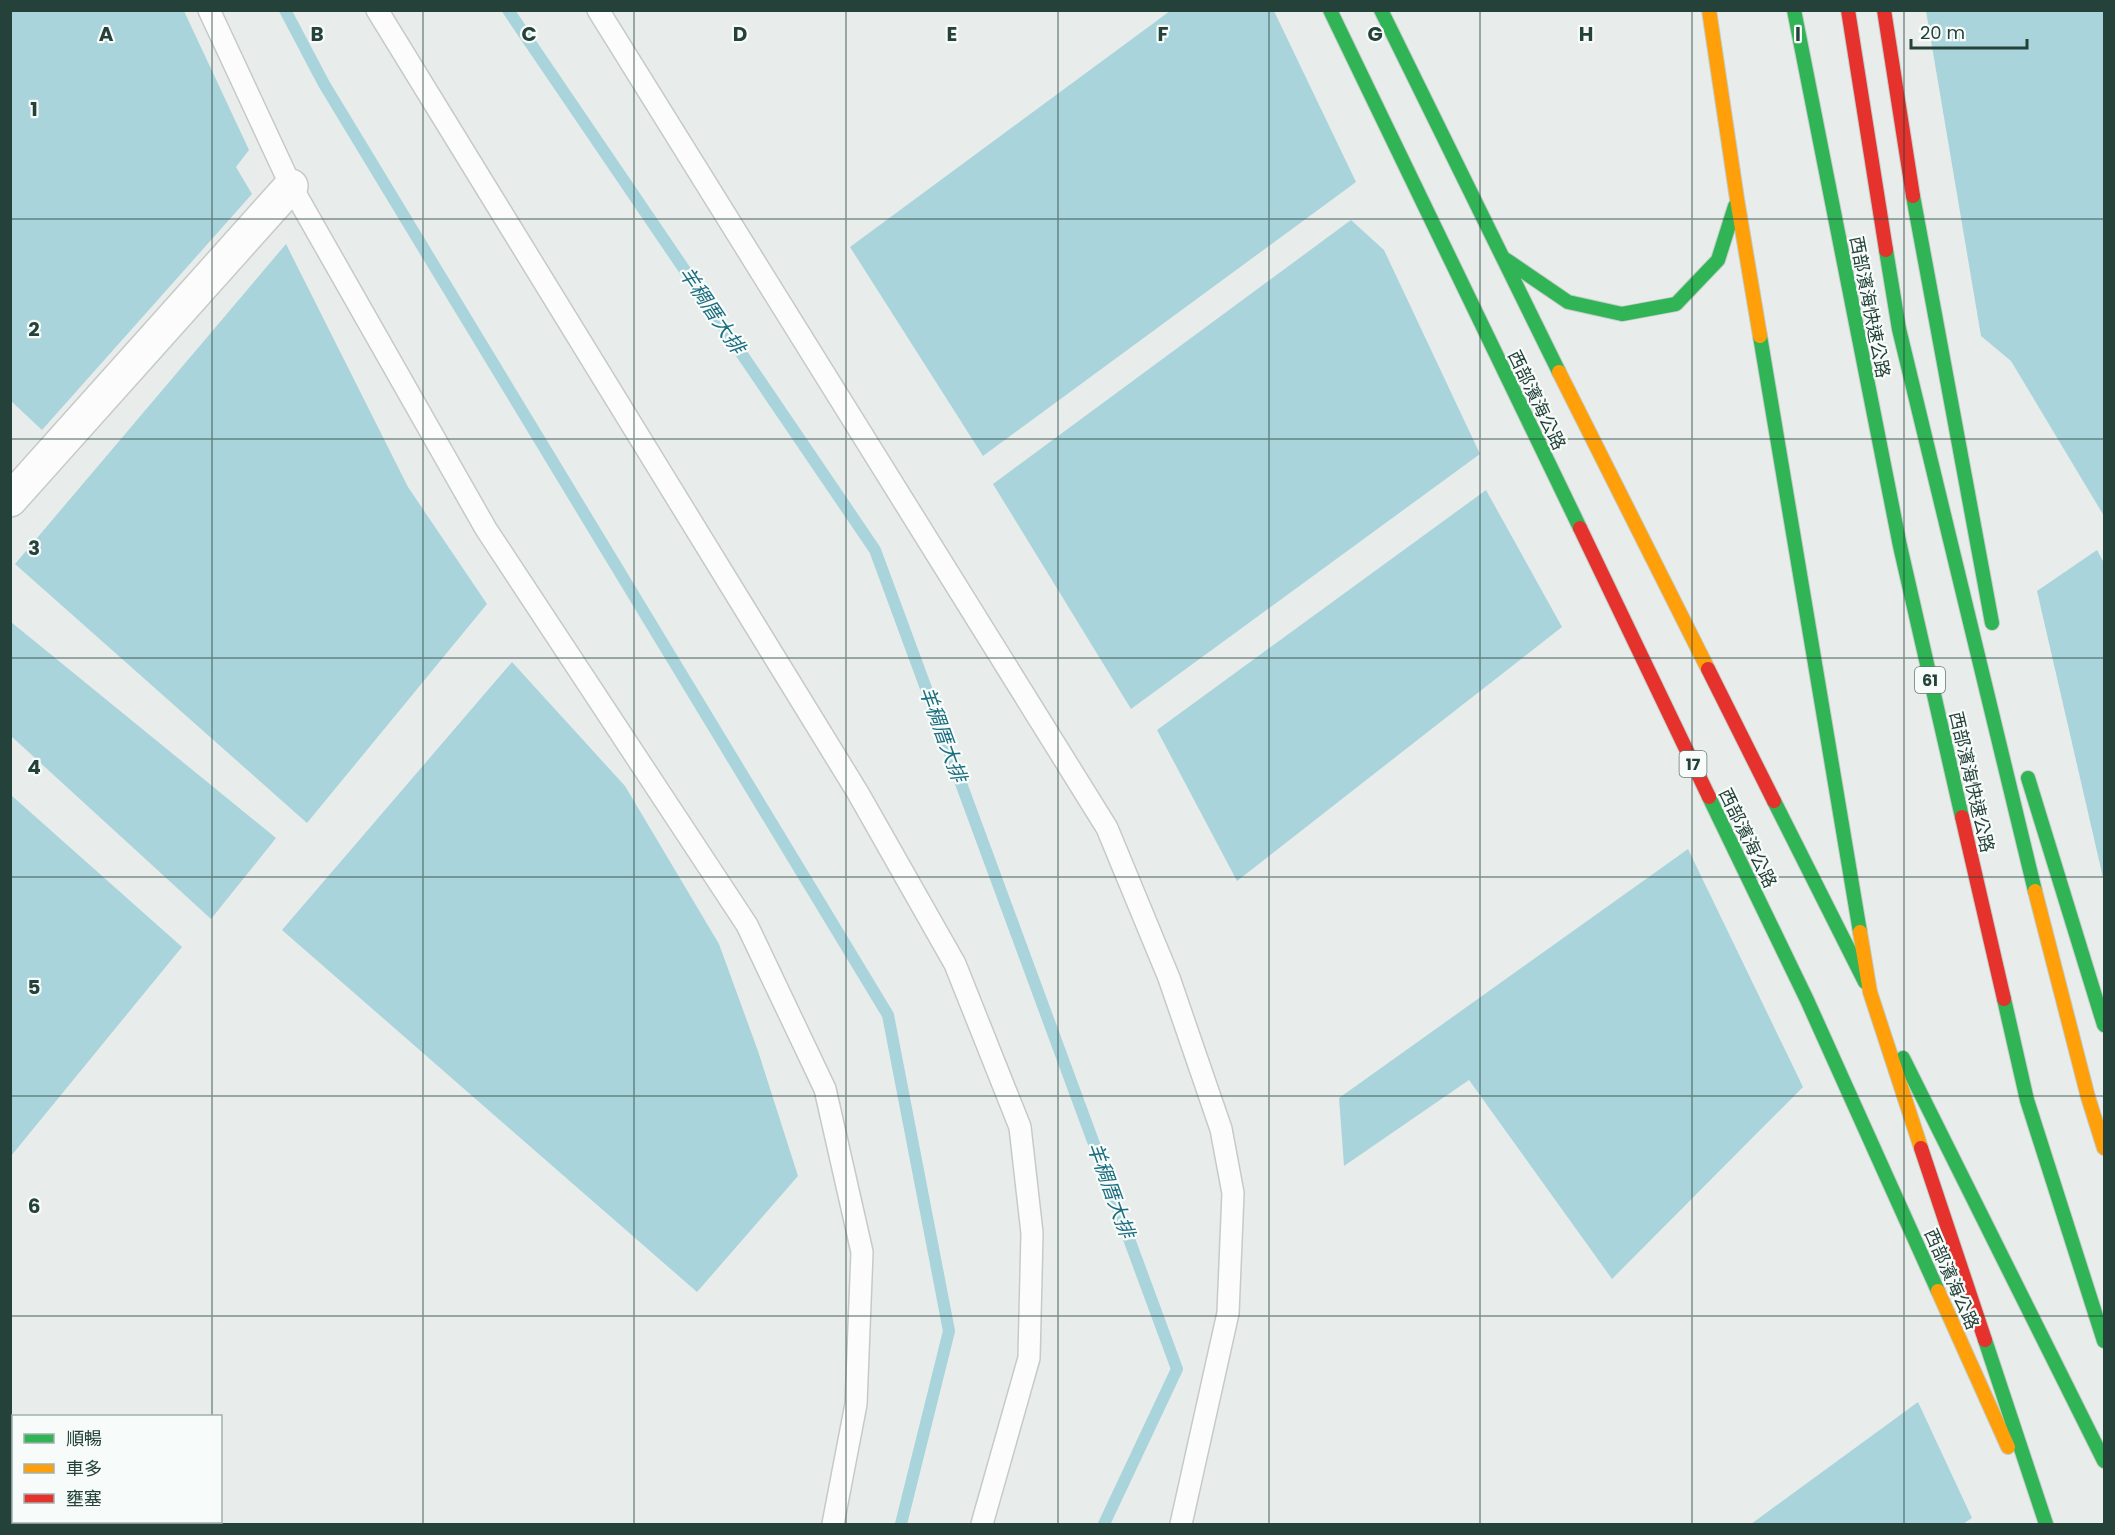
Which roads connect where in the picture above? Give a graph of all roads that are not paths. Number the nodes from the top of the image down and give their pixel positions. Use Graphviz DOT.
graph roads {
  1 [pos="209,10"];
  2 [pos="376,10"];
  3 [pos="598,10"];
  4 [pos="1330,10"];
  5 [pos="1381,10"];
  6 [pos="1709,10"];
  7 [pos="1794,10"];
  8 [pos="1848,10"];
  9 [pos="1884,10"];
  10 [pos="291,186"];
  11 [pos="1737,199"];
  12 [pos="1505,259"];
  13 [pos="10,500"];
  14 [pos="1994,636"];
  15 [pos="2024,763"];
  16 [pos="1870,992"];
  17 [pos="2104,1025"];
  18 [pos="2104,1148"];
  19 [pos="2104,1341"];
  20 [pos="2104,1461"];
  21 [pos="833,1524"];
  22 [pos="982,1524"];
  23 [pos="1181,1524"];
  24 [pos="2044,1524"];
  1 -- 10 [label="lane"];
  2 -- 22 [label="lane"];
  3 -- 23 [label="lane"];
  4 -- 24 [label="main road, 西部濱海公路 / 17"];
  5 -- 12 [label="main road, 西部濱海公路"];
  6 -- 11 [label="main road"];
  7 -- 19 [label="main road, 西部濱海快速公路 / 61"];
  8 -- 18 [label="main road, 西部濱海快速公路"];
  9 -- 14 [label="main road"];
  10 -- 13 [label="street"];
  10 -- 21 [label="lane"];
  11 -- 12 [label="main road"];
  11 -- 16 [label="main road"];
  12 -- 16 [label="main road, 西部濱海公路"];
  15 -- 17 [label="main road"];
  16 -- 20 [label="main road, 西部濱海公路"];
  16 -- 24 [label="main road"];
}
